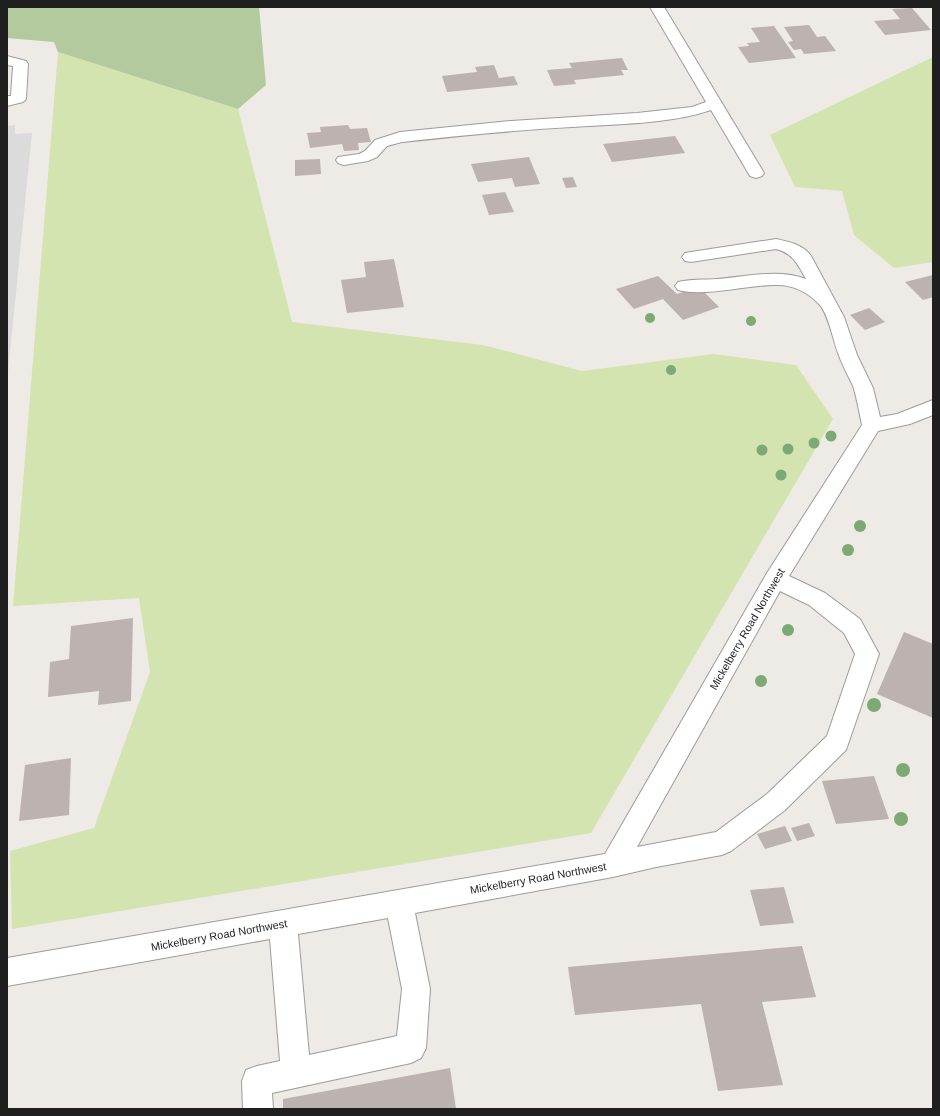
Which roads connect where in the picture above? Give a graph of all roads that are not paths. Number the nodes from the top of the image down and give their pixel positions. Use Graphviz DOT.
graph roads {
  1 [pos="657,7"];
  2 [pos="7,60"];
  3 [pos="7,101"];
  4 [pos="715,104"];
  5 [pos="344,160"];
  6 [pos="756,173"];
  7 [pos="691,257"];
  8 [pos="684,286"];
  9 [pos="829,304"];
  10 [pos="933,407"];
  11 [pos="872,425"];
  12 [pos="775,579"];
  13 [pos="613,865"];
  14 [pos="399,903"];
  15 [pos="283,924"];
  16 [pos="7,972"];
  17 [pos="296,1073"];
  18 [pos="258,1109"];
  1 -- 4 [label="street"];
  2 -- 3 [label="street"];
  4 -- 5 [label="street"];
  4 -- 6 [label="street"];
  7 -- 9 [label="street"];
  8 -- 9 [label="street"];
  9 -- 11 [label="street"];
  10 -- 11 [label="street"];
  11 -- 12 [label="street, Mickelberry Road Northwest"];
  12 -- 13 [label="street, Mickelberry Road Northwest"];
  12 -- 13 [label="street"];
  13 -- 14 [label="street, Mickelberry Road Northwest"];
  14 -- 15 [label="street, Mickelberry Road Northwest"];
  14 -- 17 [label="street"];
  15 -- 16 [label="street, Mickelberry Road Northwest"];
  15 -- 17 [label="street"];
  17 -- 18 [label="street"];
}
